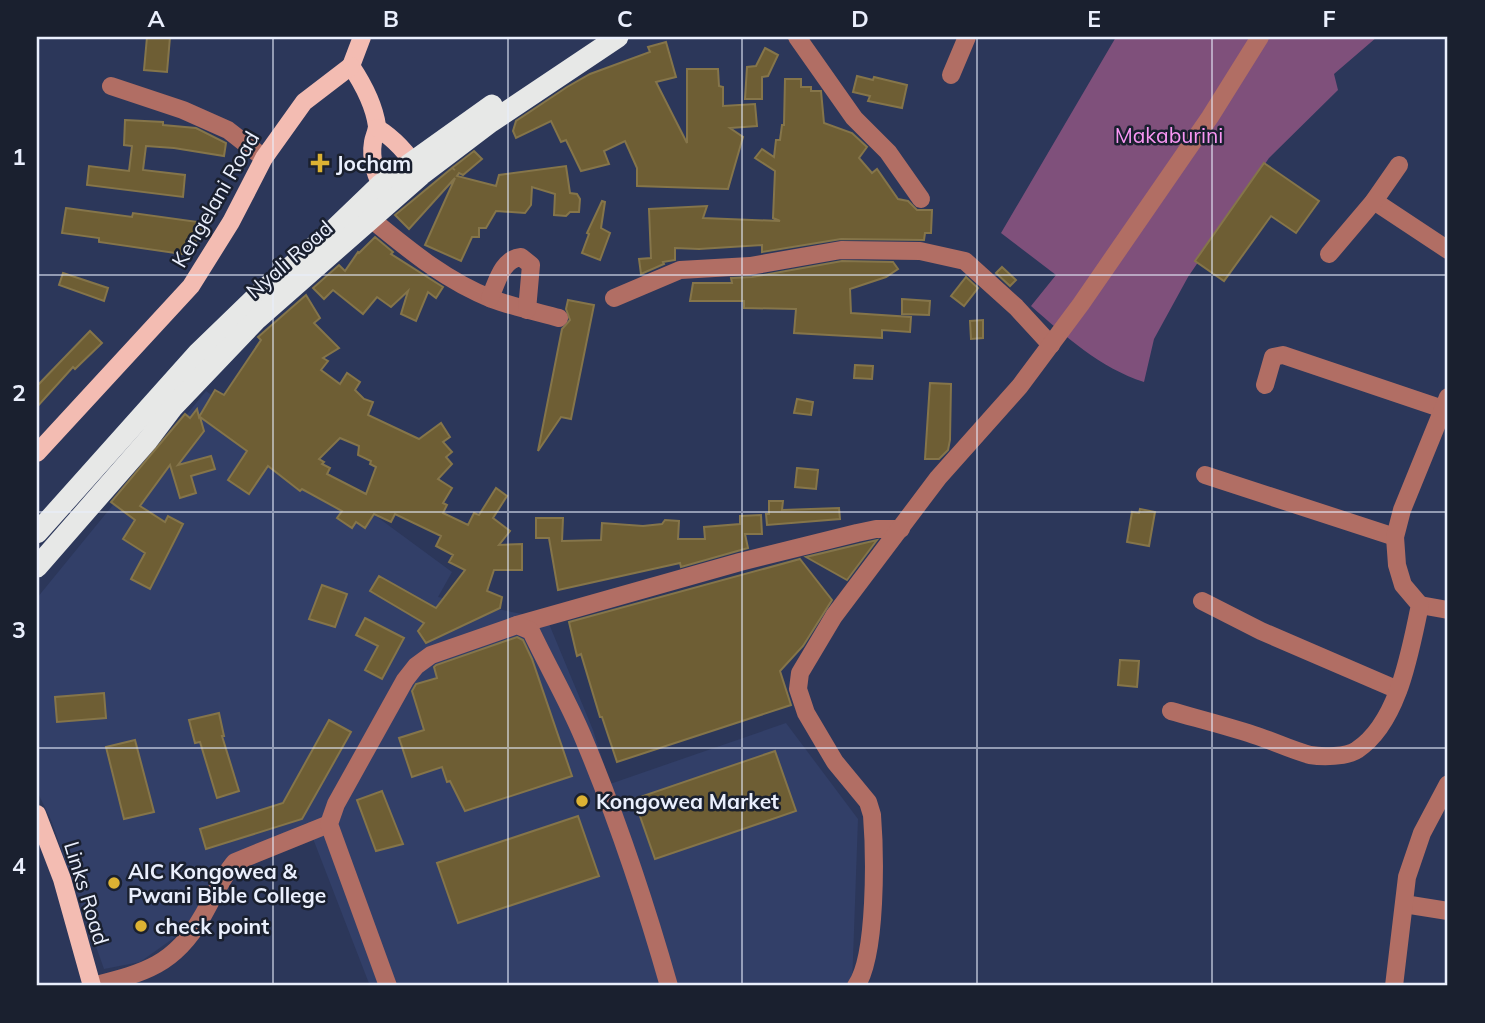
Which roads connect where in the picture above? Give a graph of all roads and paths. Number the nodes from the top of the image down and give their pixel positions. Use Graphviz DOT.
graph roads {
  1 [pos="362,37"];
  2 [pos="608,37"];
  3 [pos="618,37"];
  4 [pos="797,37"];
  5 [pos="967,37"];
  6 [pos="1260,37"];
  7 [pos="351,66"];
  8 [pos="951,75"];
  9 [pos="111,86"];
  10 [pos="377,128"];
  11 [pos="264,158"];
  12 [pos="1399,166"];
  13 [pos="416,168"];
  14 [pos="385,193"];
  15 [pos="921,199"];
  16 [pos="1374,201"];
  17 [pos="371,219"];
  18 [pos="1448,250"];
  19 [pos="1329,254"];
  20 [pos="490,298"];
  21 [pos="614,298"];
  22 [pos="527,310"];
  23 [pos="559,318"];
  24 [pos="1051,345"];
  25 [pos="1265,385"];
  26 [pos="1446,403"];
  27 [pos="37,453"];
  28 [pos="1205,475"];
  29 [pos="901,529"];
  30 [pos="37,533"];
  31 [pos="1395,537"];
  32 [pos="37,567"];
  33 [pos="1202,601"];
  34 [pos="1420,605"];
  35 [pos="1448,610"];
  36 [pos="517,625"];
  37 [pos="1398,690"];
  38 [pos="1171,711"];
  39 [pos="1448,784"];
  40 [pos="37,814"];
  41 [pos="329,824"];
  42 [pos="1404,904"];
  43 [pos="1448,911"];
  44 [pos="92,986"];
  45 [pos="388,986"];
  46 [pos="669,986"];
  47 [pos="856,986"];
  48 [pos="1394,986"];
  1 -- 7 [label="main road"];
  2 -- 13 [label="highway, Nyali Road"];
  3 -- 13 [label="highway, Nyali Road"];
  4 -- 15 [label="street"];
  5 -- 8 [label="street"];
  6 -- 24 [label="street"];
  7 -- 10 [label="main road"];
  7 -- 11 [label="main road, Kengelani Road"];
  9 -- 11 [label="street"];
  10 -- 13 [label="main road"];
  10 -- 14 [label="main road"];
  11 -- 27 [label="main road, Kengelani Road"];
  12 -- 16 [label="street"];
  13 -- 14 [label="highway, Nyali Road"];
  14 -- 17 [label="highway, Nyali Road"];
  14 -- 30 [label="highway, Nyali Road"];
  16 -- 18 [label="street"];
  16 -- 19 [label="street"];
  17 -- 20 [label="street"];
  17 -- 32 [label="highway, Nyali Road"];
  20 -- 22 [label="street"];
  20 -- 22 [label="street"];
  21 -- 24 [label="street"];
  22 -- 23 [label="street"];
  24 -- 29 [label="street"];
  25 -- 26 [label="street"];
  26 -- 31 [label="street"];
  28 -- 31 [label="street"];
  29 -- 36 [label="street"];
  29 -- 47 [label="street"];
  31 -- 34 [label="street"];
  33 -- 37 [label="street"];
  34 -- 35 [label="street"];
  34 -- 37 [label="street"];
  36 -- 41 [label="street"];
  36 -- 46 [label="street"];
  37 -- 38 [label="street"];
  39 -- 42 [label="street"];
  40 -- 44 [label="main road, Links Road"];
  41 -- 44 [label="street"];
  41 -- 45 [label="street"];
  42 -- 43 [label="street"];
  42 -- 48 [label="street"];
}
